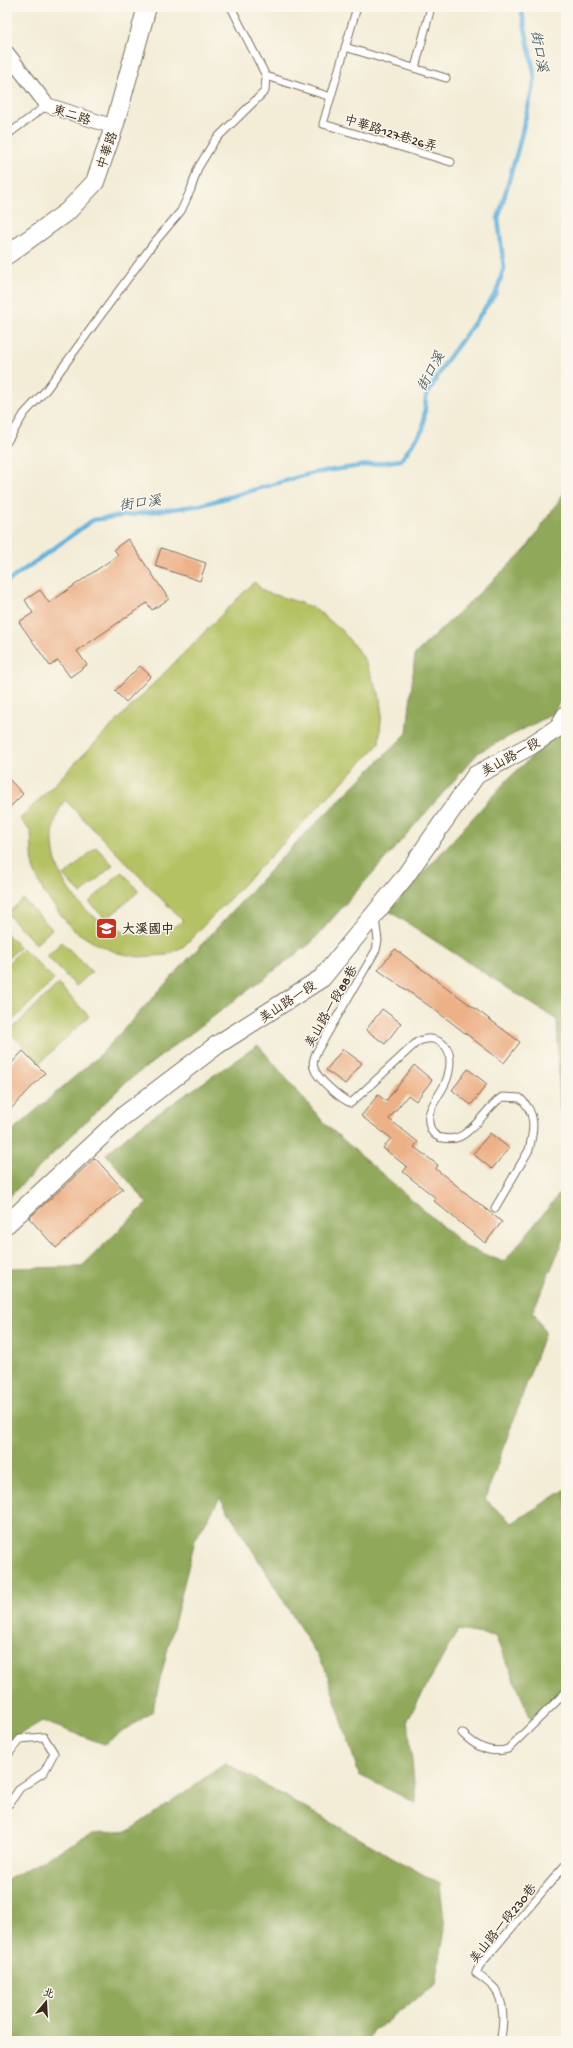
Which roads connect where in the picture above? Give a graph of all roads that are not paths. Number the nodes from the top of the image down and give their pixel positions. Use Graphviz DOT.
graph roads {
  1 [pos="147,7"];
  2 [pos="231,7"];
  3 [pos="356,7"];
  4 [pos="431,7"];
  5 [pos="345,47"];
  6 [pos="7,53"];
  7 [pos="415,68"];
  8 [pos="266,76"];
  9 [pos="446,78"];
  10 [pos="331,98"];
  11 [pos="47,105"];
  12 [pos="114,128"];
  13 [pos="7,135"];
  14 [pos="452,162"];
  15 [pos="7,255"];
  16 [pos="7,442"];
  17 [pos="566,715"];
  18 [pos="374,914"];
  19 [pos="495,1208"];
  20 [pos="7,1224"];
  21 [pos="566,1692"];
  22 [pos="462,1733"];
  23 [pos="7,1756"];
  24 [pos="9,1804"];
  25 [pos="566,1864"];
  26 [pos="500,2041"];
  1 -- 12 [label="street, 中華路"];
  2 -- 8 [label="lane"];
  3 -- 5 [label="lane"];
  4 -- 7 [label="lane"];
  5 -- 7 [label="lane"];
  5 -- 10 [label="lane"];
  6 -- 11 [label="street, 東二路"];
  7 -- 9 [label="lane"];
  8 -- 10 [label="lane"];
  8 -- 16 [label="lane"];
  10 -- 14 [label="lane, 中華路127巷26弄"];
  11 -- 12 [label="street, 東二路"];
  11 -- 13 [label="lane"];
  12 -- 15 [label="street, 中華路"];
  17 -- 18 [label="street, 美山路一段"];
  18 -- 19 [label="lane, 美山路一段88巷"];
  18 -- 20 [label="street, 美山路一段"];
  21 -- 22 [label="lane"];
  23 -- 24 [label="lane"];
  25 -- 26 [label="lane, 美山路一段230巷"];
}
